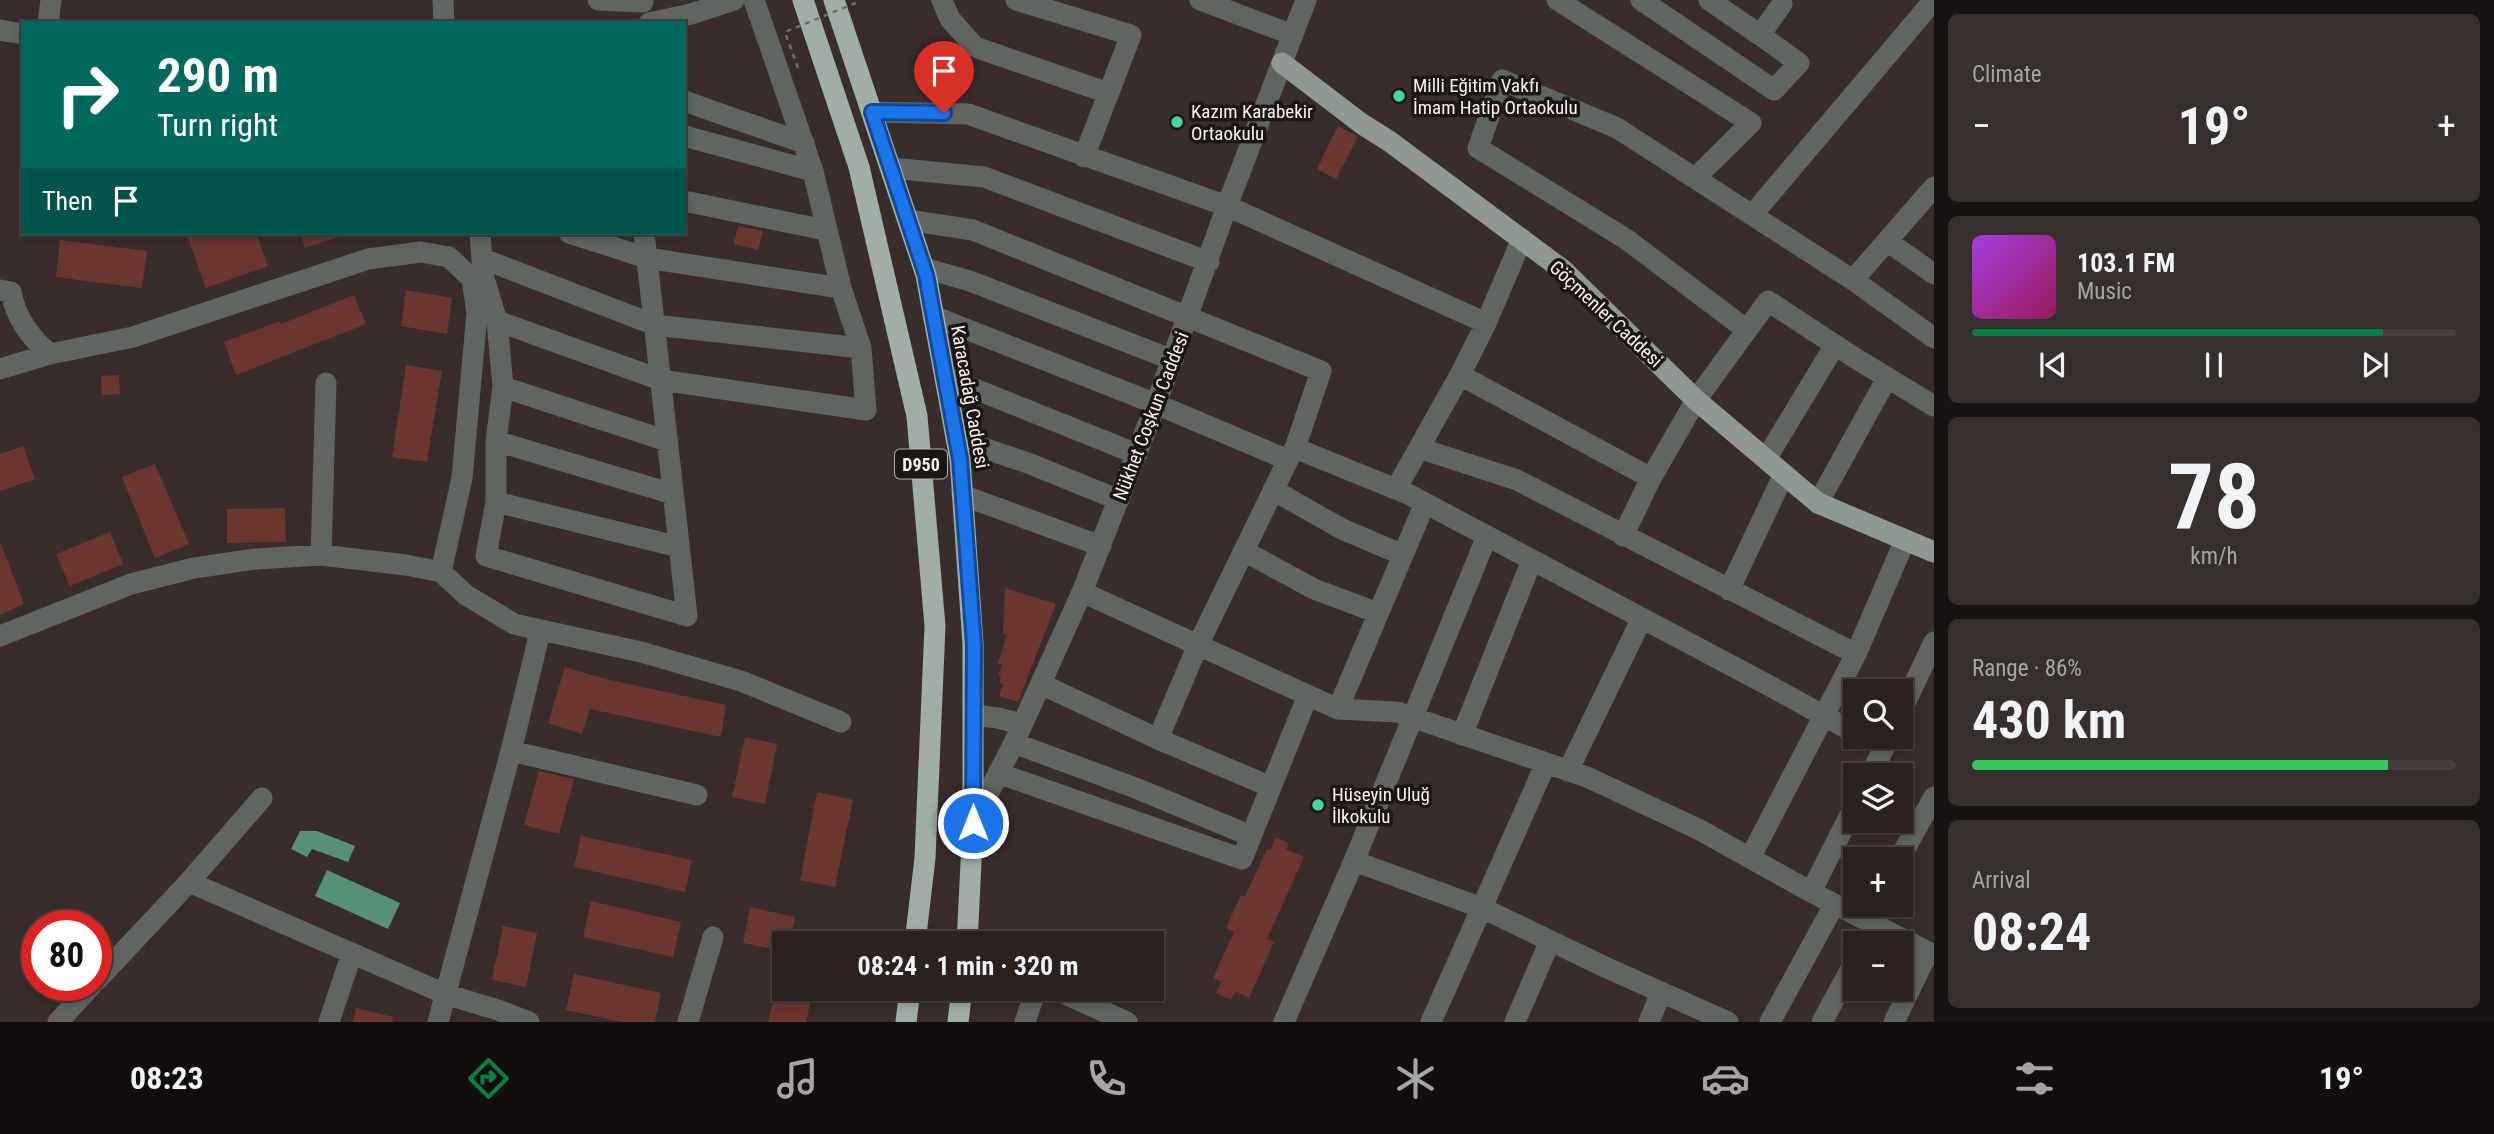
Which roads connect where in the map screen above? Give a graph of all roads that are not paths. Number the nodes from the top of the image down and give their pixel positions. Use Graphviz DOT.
graph roads {
  1 [pos="51,0"];
  2 [pos="443,0"];
  3 [pos="598,0"];
  4 [pos="734,0"];
  5 [pos="754,0"];
  6 [pos="803,0"];
  7 [pos="834,0"];
  8 [pos="942,0"];
  9 [pos="1016,0"];
  10 [pos="1200,0"];
  11 [pos="1306,0"];
  12 [pos="1557,0"];
  13 [pos="1641,0"];
  14 [pos="1709,0"];
  15 [pos="1934,0"];
  16 [pos="1781,1"];
  17 [pos="642,8"];
  18 [pos="48,21"];
  19 [pos="444,21"];
  20 [pos="658,21"];
  21 [pos="0,30"];
  22 [pos="21,34"];
  23 [pos="1293,35"];
  24 [pos="1760,36"];
  25 [pos="1282,63"];
  26 [pos="1108,93"];
  27 [pos="686,102"];
  28 [pos="872,112"];
  29 [pos="686,137"];
  30 [pos="804,143"];
  31 [pos="1084,157"];
  32 [pos="891,168"];
  33 [pos="813,171"];
  34 [pos="1695,178"];
  35 [pos="1931,196"];
  36 [pos="686,201"];
  37 [pos="1227,206"];
  38 [pos="1752,215"];
  39 [pos="908,220"];
  40 [pos="825,230"];
  41 [pos="480,235"];
  42 [pos="575,235"];
  43 [pos="644,235"];
  44 [pos="1522,239"];
  45 [pos="1887,241"];
  46 [pos="647,258"];
  47 [pos="483,259"];
  48 [pos="1209,262"];
  49 [pos="924,268"];
  50 [pos="1934,274"];
  51 [pos="1853,280"];
  52 [pos="841,288"];
  53 [pos="0,290"];
  54 [pos="933,316"];
  55 [pos="1188,316"];
  56 [pos="497,321"];
  57 [pos="1486,323"];
  58 [pos="654,325"];
  59 [pos="1747,330"];
  60 [pos="1934,338"];
  61 [pos="1835,345"];
  62 [pos="861,348"];
  63 [pos="50,354"];
  64 [pos="1173,360"];
  65 [pos="0,369"];
  66 [pos="1460,374"];
  67 [pos="944,377"];
  68 [pos="1887,377"];
  69 [pos="661,380"];
  70 [pos="326,383"];
  71 [pos="503,387"];
  72 [pos="1696,400"];
  73 [pos="1157,404"];
  74 [pos="1934,406"];
  75 [pos="956,439"];
  76 [pos="667,440"];
  77 [pos="496,441"];
  78 [pos="1419,448"];
  79 [pos="1137,454"];
  80 [pos="1292,454"];
  81 [pos="1766,459"];
  82 [pos="1784,474"];
  83 [pos="1651,478"];
  84 [pos="1396,489"];
  85 [pos="1273,490"];
  86 [pos="673,494"];
  87 [pos="962,495"];
  88 [pos="1119,500"];
  89 [pos="496,502"];
  90 [pos="1425,503"];
  91 [pos="1818,503"];
  92 [pos="1486,536"];
  93 [pos="1623,536"];
  94 [pos="1905,540"];
  95 [pos="1101,545"];
  96 [pos="679,547"];
  97 [pos="1244,551"];
  98 [pos="1934,552"];
  99 [pos="321,555"];
  100 [pos="1403,555"];
  101 [pos="1532,560"];
  102 [pos="441,572"];
  103 [pos="1729,590"];
  104 [pos="1082,592"];
  105 [pos="1378,613"];
  106 [pos="1642,618"];
  107 [pos="540,632"];
  108 [pos="0,636"];
  109 [pos="1934,642"];
  110 [pos="1198,645"];
  111 [pos="1856,654"];
  112 [pos="1041,684"];
  113 [pos="1913,686"];
  114 [pos="1308,695"];
  115 [pos="1338,709"];
  116 [pos="974,715"];
  117 [pos="1825,716"];
  118 [pos="1413,718"];
  119 [pos="841,722"];
  120 [pos="1843,726"];
  121 [pos="1018,734"];
  122 [pos="1462,734"];
  123 [pos="1158,738"];
  124 [pos="511,751"];
  125 [pos="1546,763"];
  126 [pos="1567,771"];
  127 [pos="999,773"];
  128 [pos="1271,787"];
  129 [pos="696,794"];
  130 [pos="1934,797"];
  131 [pos="262,798"];
  132 [pos="973,823"];
  133 [pos="1843,829"];
  134 [pos="1251,836"];
  135 [pos="1906,847"];
  136 [pos="1750,858"];
  137 [pos="1354,861"];
  138 [pos="189,882"];
  139 [pos="1811,892"];
  140 [pos="1834,905"];
  141 [pos="1482,908"];
  142 [pos="1869,923"];
  143 [pos="916,931"];
  144 [pos="968,931"];
  145 [pos="713,937"];
  146 [pos="1550,941"];
  147 [pos="352,953"];
  148 [pos="1931,954"];
  149 [pos="112,964"];
  150 [pos="1843,983"];
  151 [pos="1661,992"];
  152 [pos="445,994"];
  153 [pos="77,1001"];
  154 [pos="909,1001"];
  155 [pos="961,1001"];
  156 [pos="1032,1001"];
  157 [pos="1081,1001"];
  158 [pos="58,1022"];
  159 [pos="329,1022"];
  160 [pos="438,1022"];
  161 [pos="529,1022"];
  162 [pos="688,1022"];
  163 [pos="906,1022"];
  164 [pos="958,1022"];
  165 [pos="1025,1022"];
  166 [pos="1127,1022"];
  167 [pos="1284,1022"];
  168 [pos="1431,1022"];
  169 [pos="1515,1022"];
  170 [pos="1648,1022"];
  171 [pos="1728,1022"];
  172 [pos="1770,1022"];
  173 [pos="1822,1022"];
  174 [pos="1894,1022"];
  1 -- 18 [label="street"];
  2 -- 19 [label="street"];
  3 -- 17 [label="street"];
  4 -- 20 [label="street"];
  5 -- 30 [label="street"];
  6 -- 143 [label="highway, D950"];
  7 -- 28 [label="highway, Karacadağ Caddesi / D950"];
  8 -- 26 [label="street"];
  9 -- 26 [label="street"];
  10 -- 23 [label="street"];
  11 -- 23 [label="street, Nükhet Coşkun Caddesi"];
  12 -- 34 [label="street"];
  13 -- 24 [label="street"];
  14 -- 24 [label="street"];
  15 -- 38 [label="street"];
  16 -- 24 [label="street"];
  21 -- 22 [label="street"];
  23 -- 25 [label="street, Nükhet Coşkun Caddesi"];
  25 -- 37 [label="street, Nükhet Coşkun Caddesi"];
  25 -- 44 [label="main road, Göçmenler Caddesi"];
  26 -- 31 [label="street"];
  27 -- 30 [label="street"];
  28 -- 31 [label="street"];
  28 -- 32 [label="highway, Karacadağ Caddesi / D950"];
  29 -- 33 [label="street"];
  30 -- 33 [label="street"];
  31 -- 37 [label="street"];
  32 -- 39 [label="highway, Karacadağ Caddesi / D950"];
  32 -- 48 [label="street"];
  33 -- 40 [label="street"];
  34 -- 38 [label="street"];
  34 -- 59 [label="street"];
  35 -- 45 [label="street"];
  36 -- 40 [label="street"];
  37 -- 48 [label="street, Nükhet Coşkun Caddesi"];
  37 -- 57 [label="street"];
  38 -- 51 [label="street"];
  39 -- 49 [label="highway, Karacadağ Caddesi / D950"];
  39 -- 55 [label="street"];
  40 -- 52 [label="street"];
  41 -- 47 [label="street"];
  42 -- 46 [label="street"];
  43 -- 46 [label="street"];
  44 -- 57 [label="street"];
  44 -- 72 [label="main road, Göçmenler Caddesi"];
  45 -- 50 [label="street"];
  45 -- 51 [label="street"];
  46 -- 52 [label="street"];
  46 -- 58 [label="street"];
  47 -- 56 [label="street"];
  47 -- 58 [label="street"];
  48 -- 55 [label="street, Nükhet Coşkun Caddesi"];
  49 -- 54 [label="highway, Karacadağ Caddesi / D950"];
  49 -- 64 [label="street"];
  51 -- 60 [label="street"];
  52 -- 62 [label="street"];
  53 -- 63 [label="street"];
  54 -- 67 [label="highway, Karacadağ Caddesi / D950"];
  54 -- 73 [label="street"];
  55 -- 64 [label="street, Nükhet Coşkun Caddesi"];
  55 -- 80 [label="street"];
  56 -- 69 [label="street"];
  56 -- 71 [label="street"];
  57 -- 66 [label="street"];
  58 -- 62 [label="street"];
  58 -- 69 [label="street"];
  59 -- 61 [label="street"];
  59 -- 72 [label="street"];
  61 -- 68 [label="street"];
  61 -- 81 [label="street"];
  62 -- 69 [label="street"];
  63 -- 65 [label="street"];
  63 -- 102 [label="street"];
  64 -- 73 [label="street, Nükhet Coşkun Caddesi"];
  66 -- 78 [label="street"];
  66 -- 83 [label="street"];
  67 -- 75 [label="highway, Karacadağ Caddesi / D950"];
  67 -- 79 [label="street"];
  68 -- 74 [label="street"];
  68 -- 91 [label="street"];
  69 -- 76 [label="street"];
  70 -- 99 [label="street"];
  71 -- 76 [label="street"];
  71 -- 77 [label="street"];
  72 -- 81 [label="main road, Göçmenler Caddesi"];
  72 -- 83 [label="street"];
  73 -- 79 [label="street, Nükhet Coşkun Caddesi"];
  73 -- 80 [label="street"];
  75 -- 87 [label="highway, Karacadağ Caddesi / D950"];
  75 -- 88 [label="street"];
  76 -- 86 [label="street"];
  77 -- 86 [label="street"];
  77 -- 89 [label="street"];
  78 -- 84 [label="street"];
  78 -- 93 [label="street"];
  79 -- 88 [label="street, Nükhet Coşkun Caddesi"];
  80 -- 84 [label="street"];
  80 -- 85 [label="street"];
  81 -- 82 [label="main road, Göçmenler Caddesi"];
  82 -- 91 [label="main road, Göçmenler Caddesi"];
  82 -- 103 [label="street"];
  83 -- 93 [label="street"];
  84 -- 90 [label="street"];
  85 -- 97 [label="street"];
  85 -- 100 [label="street"];
  86 -- 96 [label="street"];
  87 -- 95 [label="street"];
  87 -- 116 [label="highway, Karacadağ Caddesi / D950"];
  88 -- 95 [label="street, Nükhet Coşkun Caddesi"];
  89 -- 96 [label="street"];
  89 -- 96 [label="street"];
  90 -- 92 [label="street"];
  90 -- 100 [label="street"];
  91 -- 94 [label="main road, Göçmenler Caddesi"];
  92 -- 101 [label="street"];
  92 -- 118 [label="street"];
  93 -- 103 [label="street"];
  94 -- 98 [label="main road, Göçmenler Caddesi"];
  94 -- 111 [label="street"];
  95 -- 104 [label="street, Nükhet Coşkun Caddesi"];
  97 -- 105 [label="street"];
  97 -- 110 [label="street"];
  99 -- 102 [label="street"];
  99 -- 108 [label="street"];
  100 -- 105 [label="street"];
  101 -- 106 [label="street"];
  101 -- 122 [label="street"];
  102 -- 107 [label="street"];
  103 -- 111 [label="street"];
  104 -- 110 [label="street"];
  104 -- 112 [label="street, Nükhet Coşkun Caddesi"];
  105 -- 115 [label="street"];
  106 -- 117 [label="street"];
  106 -- 126 [label="street"];
  107 -- 119 [label="street"];
  107 -- 124 [label="street"];
  109 -- 113 [label="street"];
  110 -- 114 [label="street"];
  110 -- 123 [label="street"];
  111 -- 117 [label="street"];
  112 -- 121 [label="street, Nükhet Coşkun Caddesi"];
  112 -- 123 [label="street"];
  114 -- 115 [label="street"];
  114 -- 128 [label="street"];
  115 -- 118 [label="street"];
  116 -- 121 [label="street"];
  116 -- 132 [label="highway, Karacadağ Caddesi / D950"];
  117 -- 120 [label="street"];
  117 -- 136 [label="street"];
  118 -- 122 [label="street"];
  118 -- 137 [label="street"];
  121 -- 127 [label="street, Nükhet Coşkun Caddesi"];
  121 -- 134 [label="street"];
  122 -- 125 [label="street"];
  123 -- 128 [label="street"];
  124 -- 129 [label="street"];
  124 -- 152 [label="street"];
  125 -- 126 [label="street"];
  125 -- 141 [label="street"];
  126 -- 136 [label="street"];
  127 -- 132 [label="street, Nükhet Coşkun Caddesi"];
  127 -- 134 [label="street"];
  128 -- 134 [label="street"];
  130 -- 135 [label="street"];
  131 -- 138 [label="street"];
  132 -- 144 [label="highway, Karacadağ Caddesi / D950"];
  133 -- 139 [label="street"];
  136 -- 139 [label="street"];
  137 -- 141 [label="street"];
  137 -- 167 [label="street"];
  138 -- 147 [label="street"];
  138 -- 149 [label="street"];
  139 -- 140 [label="street"];
  140 -- 142 [label="street"];
  140 -- 172 [label="street"];
  141 -- 146 [label="street"];
  141 -- 168 [label="street"];
  142 -- 148 [label="street"];
  145 -- 162 [label="street"];
  146 -- 151 [label="street"];
  146 -- 169 [label="street"];
  147 -- 152 [label="street"];
  147 -- 159 [label="street"];
  148 -- 174 [label="street"];
  150 -- 173 [label="street"];
  151 -- 170 [label="street"];
  151 -- 171 [label="street"];
  152 -- 160 [label="street"];
  152 -- 161 [label="street"];
  153 -- 158 [label="street"];
  154 -- 163 [label="highway"];
  155 -- 164 [label="highway"];
  156 -- 165 [label="street"];
  157 -- 166 [label="street"];
}
